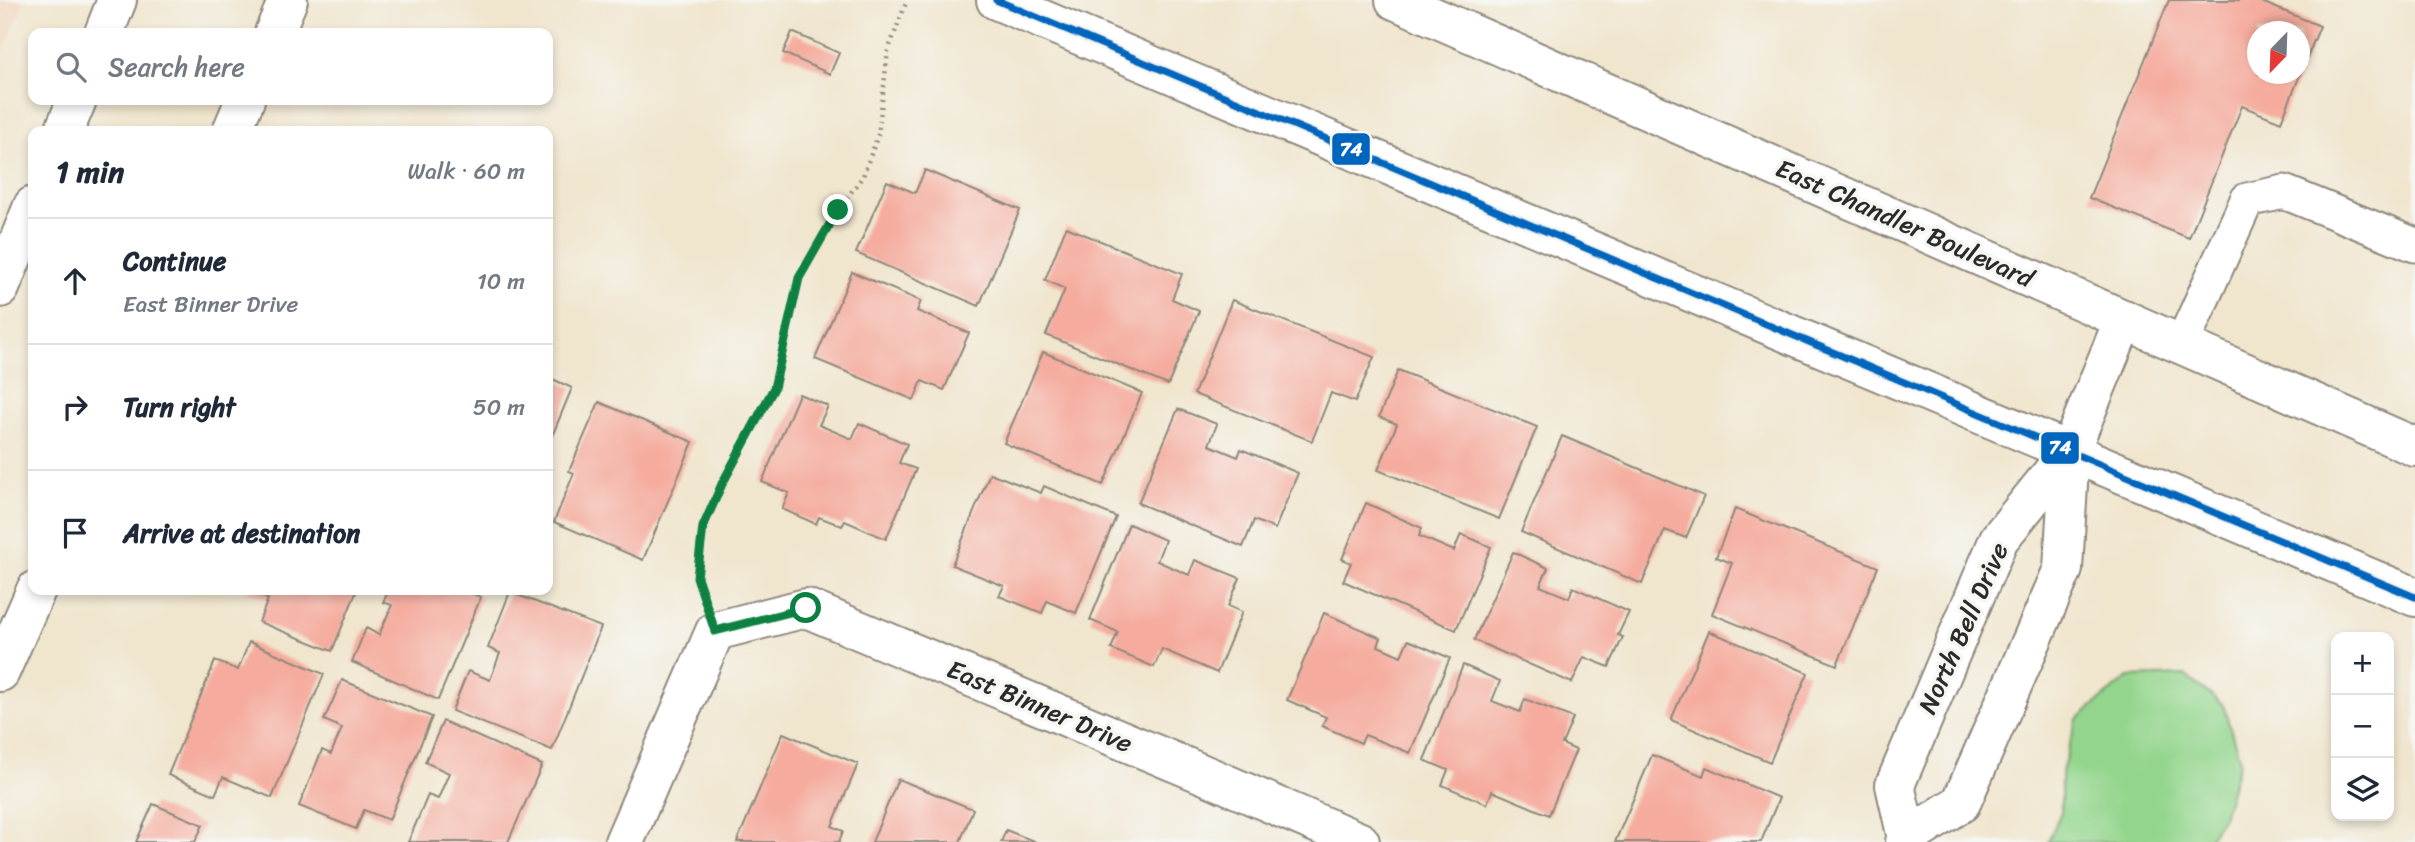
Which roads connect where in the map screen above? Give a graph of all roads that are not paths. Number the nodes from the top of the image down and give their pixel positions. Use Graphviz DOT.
graph roads {
  1 [pos="117,0"];
  2 [pos="288,0"];
  3 [pos="996,0"];
  4 [pos="1395,0"];
  5 [pos="106,28"];
  6 [pos="276,28"];
  7 [pos="75,105"];
  8 [pos="244,105"];
  9 [pos="66,126"];
  10 [pos="234,126"];
  11 [pos="28,218"];
  12 [pos="2415,245"];
  13 [pos="0,288"];
  14 [pos="2124,319"];
  15 [pos="2182,344"];
  16 [pos="2415,447"];
  17 [pos="2070,451"];
  18 [pos="34,595"];
  19 [pos="2415,597"];
  20 [pos="0,672"];
  21 [pos="1906,840"];
  22 [pos="624,842"];
  23 [pos="1360,842"];
  1 -- 5 [label="main road"];
  2 -- 6 [label="main road"];
  3 -- 17 [label="main road"];
  4 -- 14 [label="main road, East Chandler Boulevard"];
  7 -- 9 [label="main road"];
  8 -- 10 [label="main road"];
  11 -- 13 [label="main road"];
  12 -- 15 [label="lane"];
  14 -- 15 [label="main road, East Chandler Boulevard"];
  14 -- 17 [label="main road"];
  15 -- 16 [label="main road, East Chandler Boulevard"];
  17 -- 19 [label="main road"];
  17 -- 21 [label="main road, North Bell Drive"];
  17 -- 21 [label="main road, North Bell Drive"];
  18 -- 20 [label="main road"];
  22 -- 23 [label="main road, East Binner Drive"];
}
